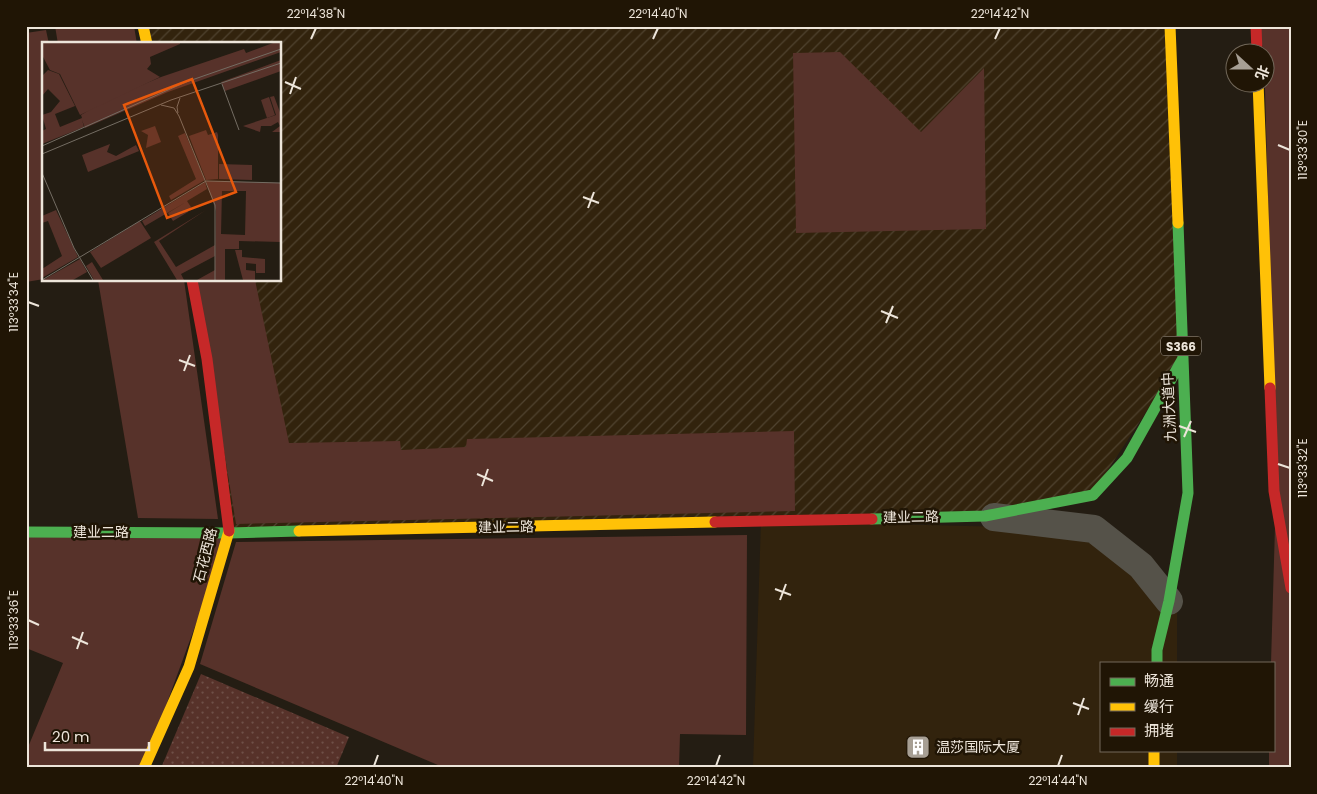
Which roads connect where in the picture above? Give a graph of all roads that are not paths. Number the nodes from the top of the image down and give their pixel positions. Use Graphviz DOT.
graph roads {
  1 [pos="143,26"];
  2 [pos="1170,26"];
  3 [pos="1256,26"];
  4 [pos="147,42"];
  5 [pos="1257,42"];
  6 [pos="1258,92"];
  7 [pos="192,281"];
  8 [pos="1182,360"];
  9 [pos="985,516"];
  10 [pos="26,532"];
  11 [pos="229,533"];
  12 [pos="1291,588"];
  13 [pos="1169,601"];
  14 [pos="1157,662"];
  15 [pos="1154,752"];
  16 [pos="144,768"];
  17 [pos="1154,768"];
  1 -- 4 [label="main road"];
  2 -- 8 [label="main road, 九洲大道中 / S366"];
  3 -- 5 [label="main road"];
  6 -- 12 [label="main road"];
  7 -- 11 [label="main road, 石花西路"];
  8 -- 9 [label="main road, 建业二路"];
  8 -- 13 [label="main road, 九洲大道中 / S366"];
  9 -- 11 [label="main road, 建业二路"];
  9 -- 13 [label="street, 建业二路"];
  10 -- 11 [label="main road, 建业二路"];
  11 -- 16 [label="main road, 石花西路"];
  13 -- 14 [label="main road, 九洲大道中 / S366"];
  15 -- 17 [label="main road"];
}
